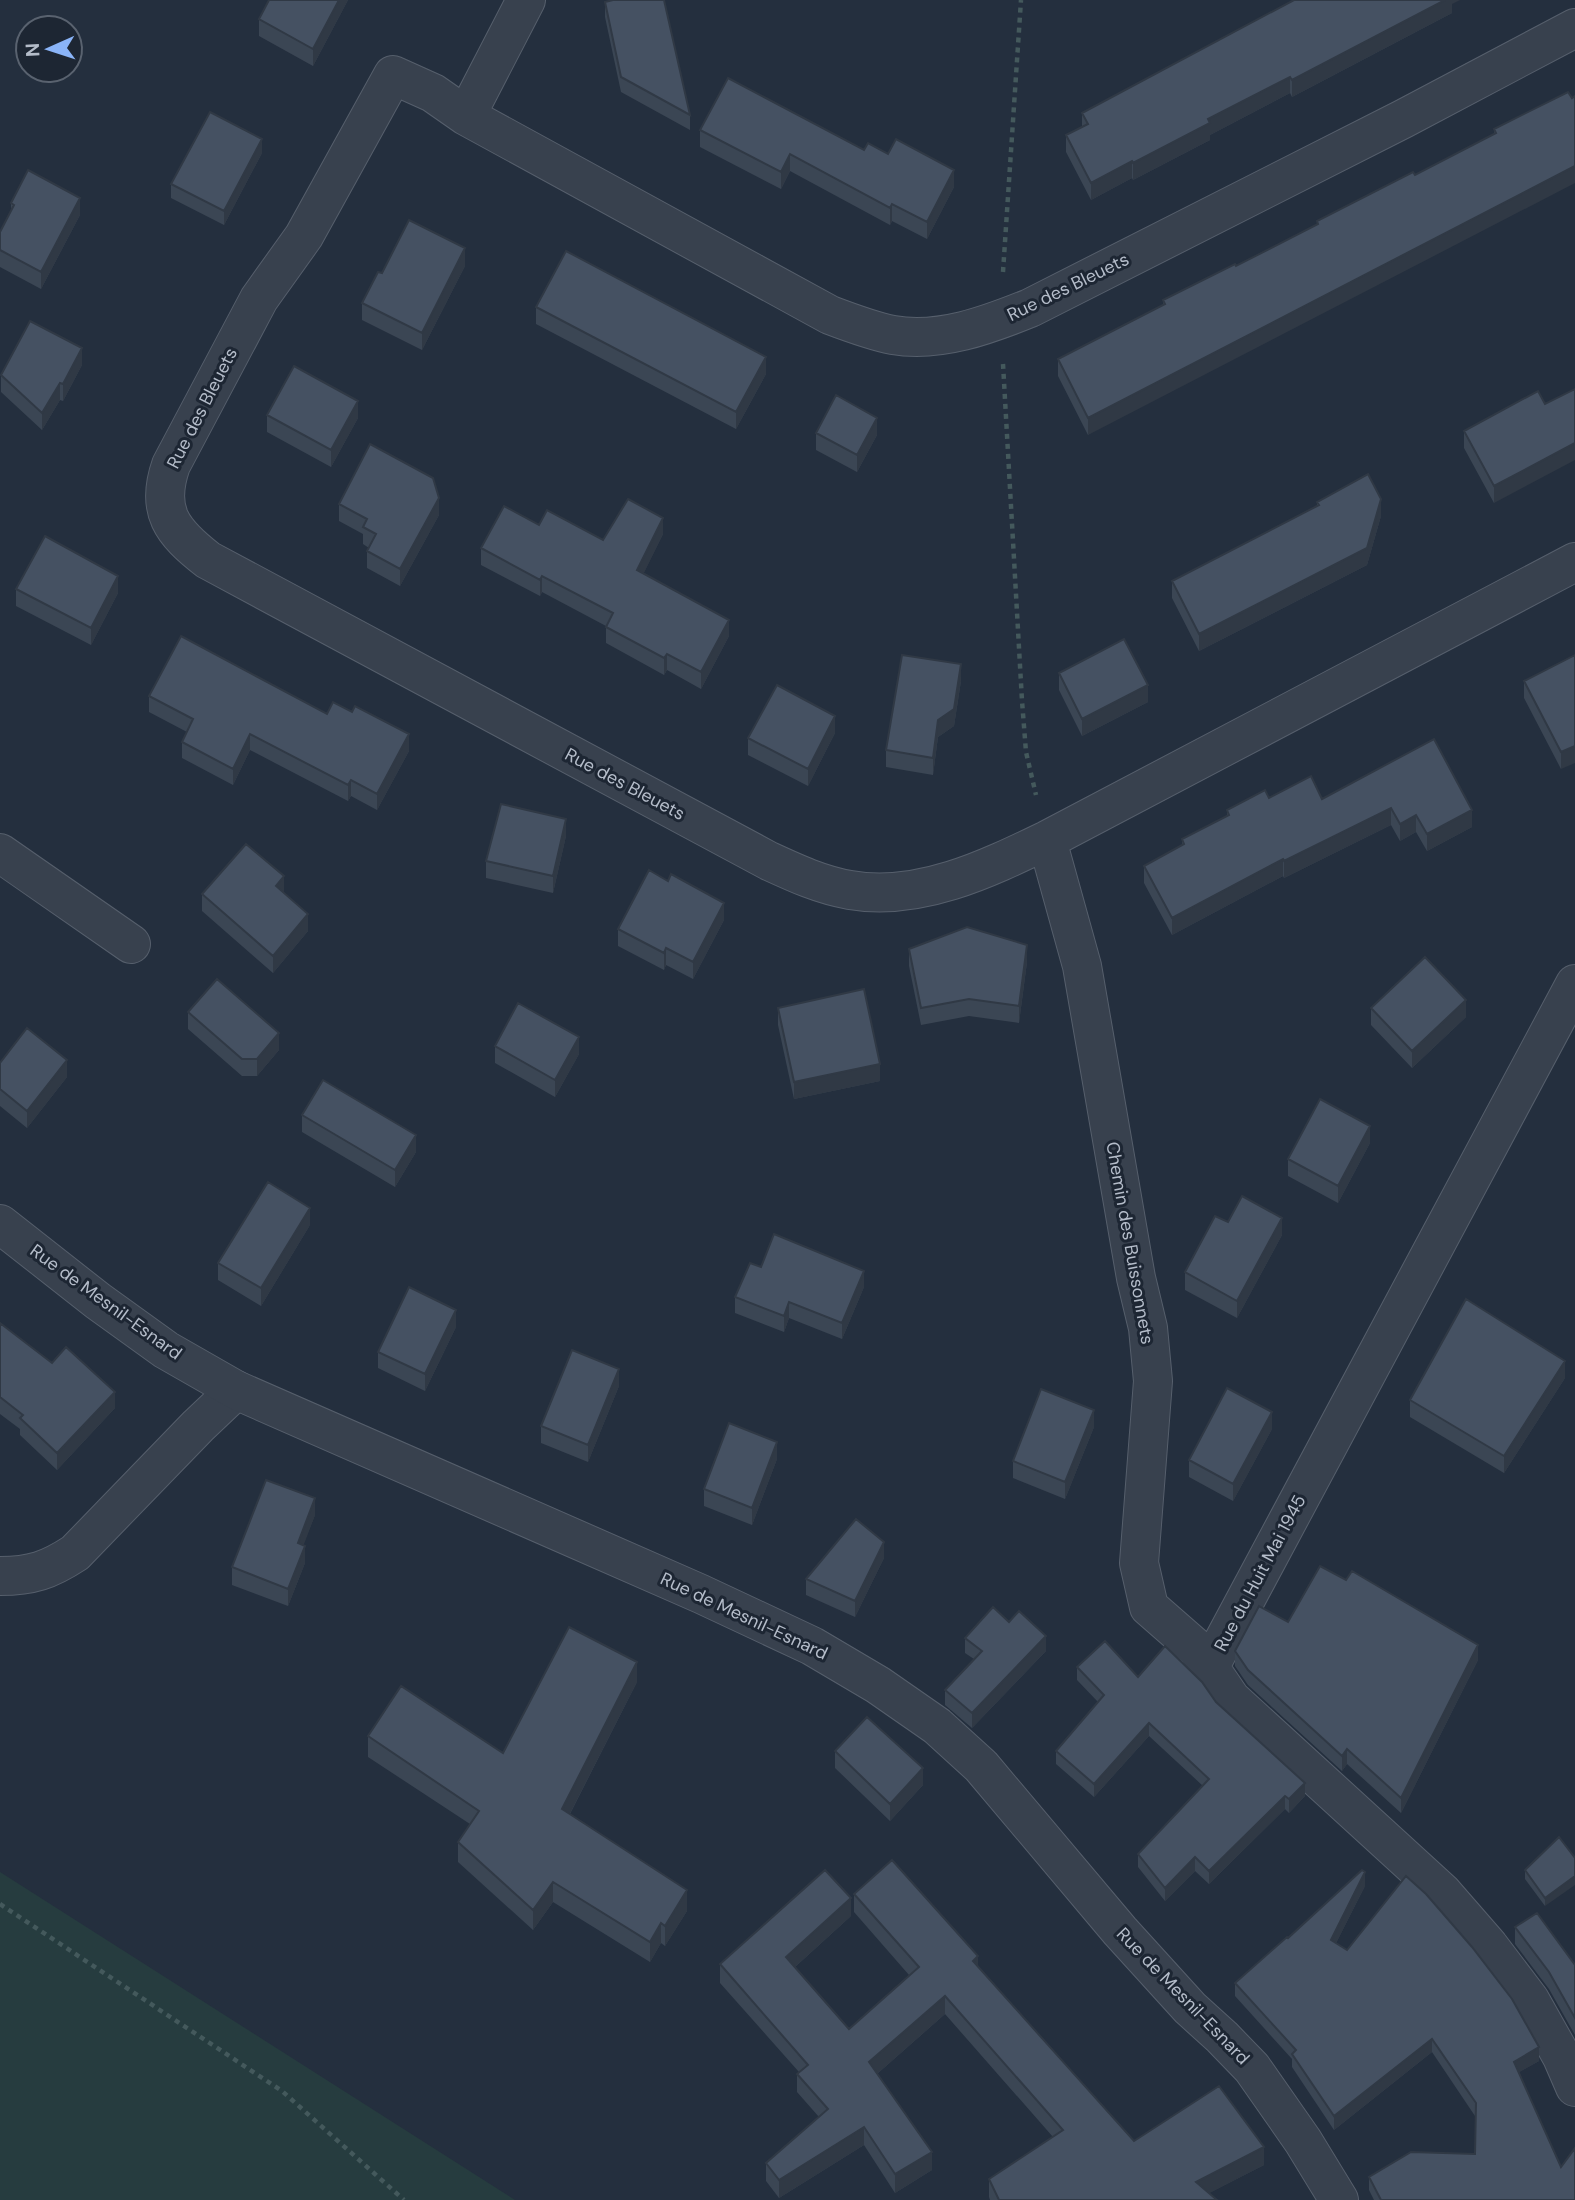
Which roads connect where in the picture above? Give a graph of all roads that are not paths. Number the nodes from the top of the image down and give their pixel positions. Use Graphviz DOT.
graph roads {
  1 [pos="526,0"];
  2 [pos="1575,28"];
  3 [pos="466,116"];
  4 [pos="1575,562"];
  5 [pos="1047,840"];
  6 [pos="0,853"];
  7 [pos="131,944"];
  8 [pos="1575,984"];
  9 [pos="0,1224"];
  10 [pos="236,1390"];
  11 [pos="0,1576"];
  12 [pos="1209,1668"];
  13 [pos="1575,2087"];
  14 [pos="1339,2200"];
  1 -- 3 [label="street"];
  2 -- 3 [label="street, Rue des Bleuets"];
  3 -- 5 [label="street, Rue des Bleuets"];
  4 -- 5 [label="street, Rue des Bleuets"];
  5 -- 12 [label="street, Chemin des Buissonnets"];
  6 -- 7 [label="street"];
  8 -- 12 [label="street, Rue du Huit Mai 1945"];
  9 -- 10 [label="street, Rue de Mesnil-Esnard"];
  10 -- 11 [label="street"];
  10 -- 14 [label="street, Rue de Mesnil-Esnard"];
  12 -- 13 [label="street, Rue du Huit Mai 1945"];
}
